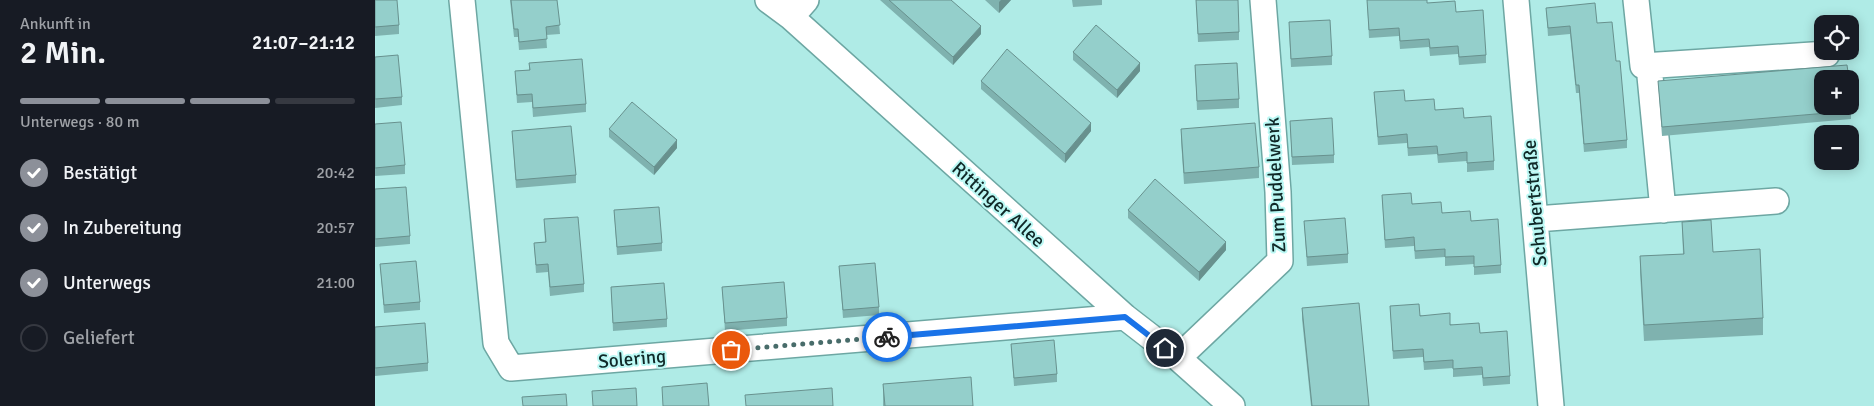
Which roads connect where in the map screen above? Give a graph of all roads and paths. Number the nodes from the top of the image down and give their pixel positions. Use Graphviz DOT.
graph roads {
  1 [pos="462,0"];
  2 [pos="768,0"];
  3 [pos="1263,0"];
  4 [pos="1516,0"];
  5 [pos="1636,0"];
  6 [pos="799,9"];
  7 [pos="1814,55"];
  8 [pos="1649,66"];
  9 [pos="1776,201"];
  10 [pos="1663,210"];
  11 [pos="1536,219"];
  12 [pos="1125,317"];
  13 [pos="1178,358"];
  14 [pos="1232,406"];
  15 [pos="1551,406"];
  1 -- 12 [label="street, Solering"];
  2 -- 6 [label="street, Rittinger Allee"];
  3 -- 13 [label="street, Zum Puddelwerk"];
  4 -- 11 [label="street, Schubertstraße"];
  5 -- 8 [label="street"];
  6 -- 12 [label="street, Rittinger Allee"];
  7 -- 8 [label="street"];
  8 -- 10 [label="street"];
  9 -- 10 [label="street"];
  10 -- 11 [label="street"];
  11 -- 15 [label="street, Schubertstraße"];
  12 -- 13 [label="street, Rittinger Allee"];
  13 -- 14 [label="street, Rittinger Allee"];
}
